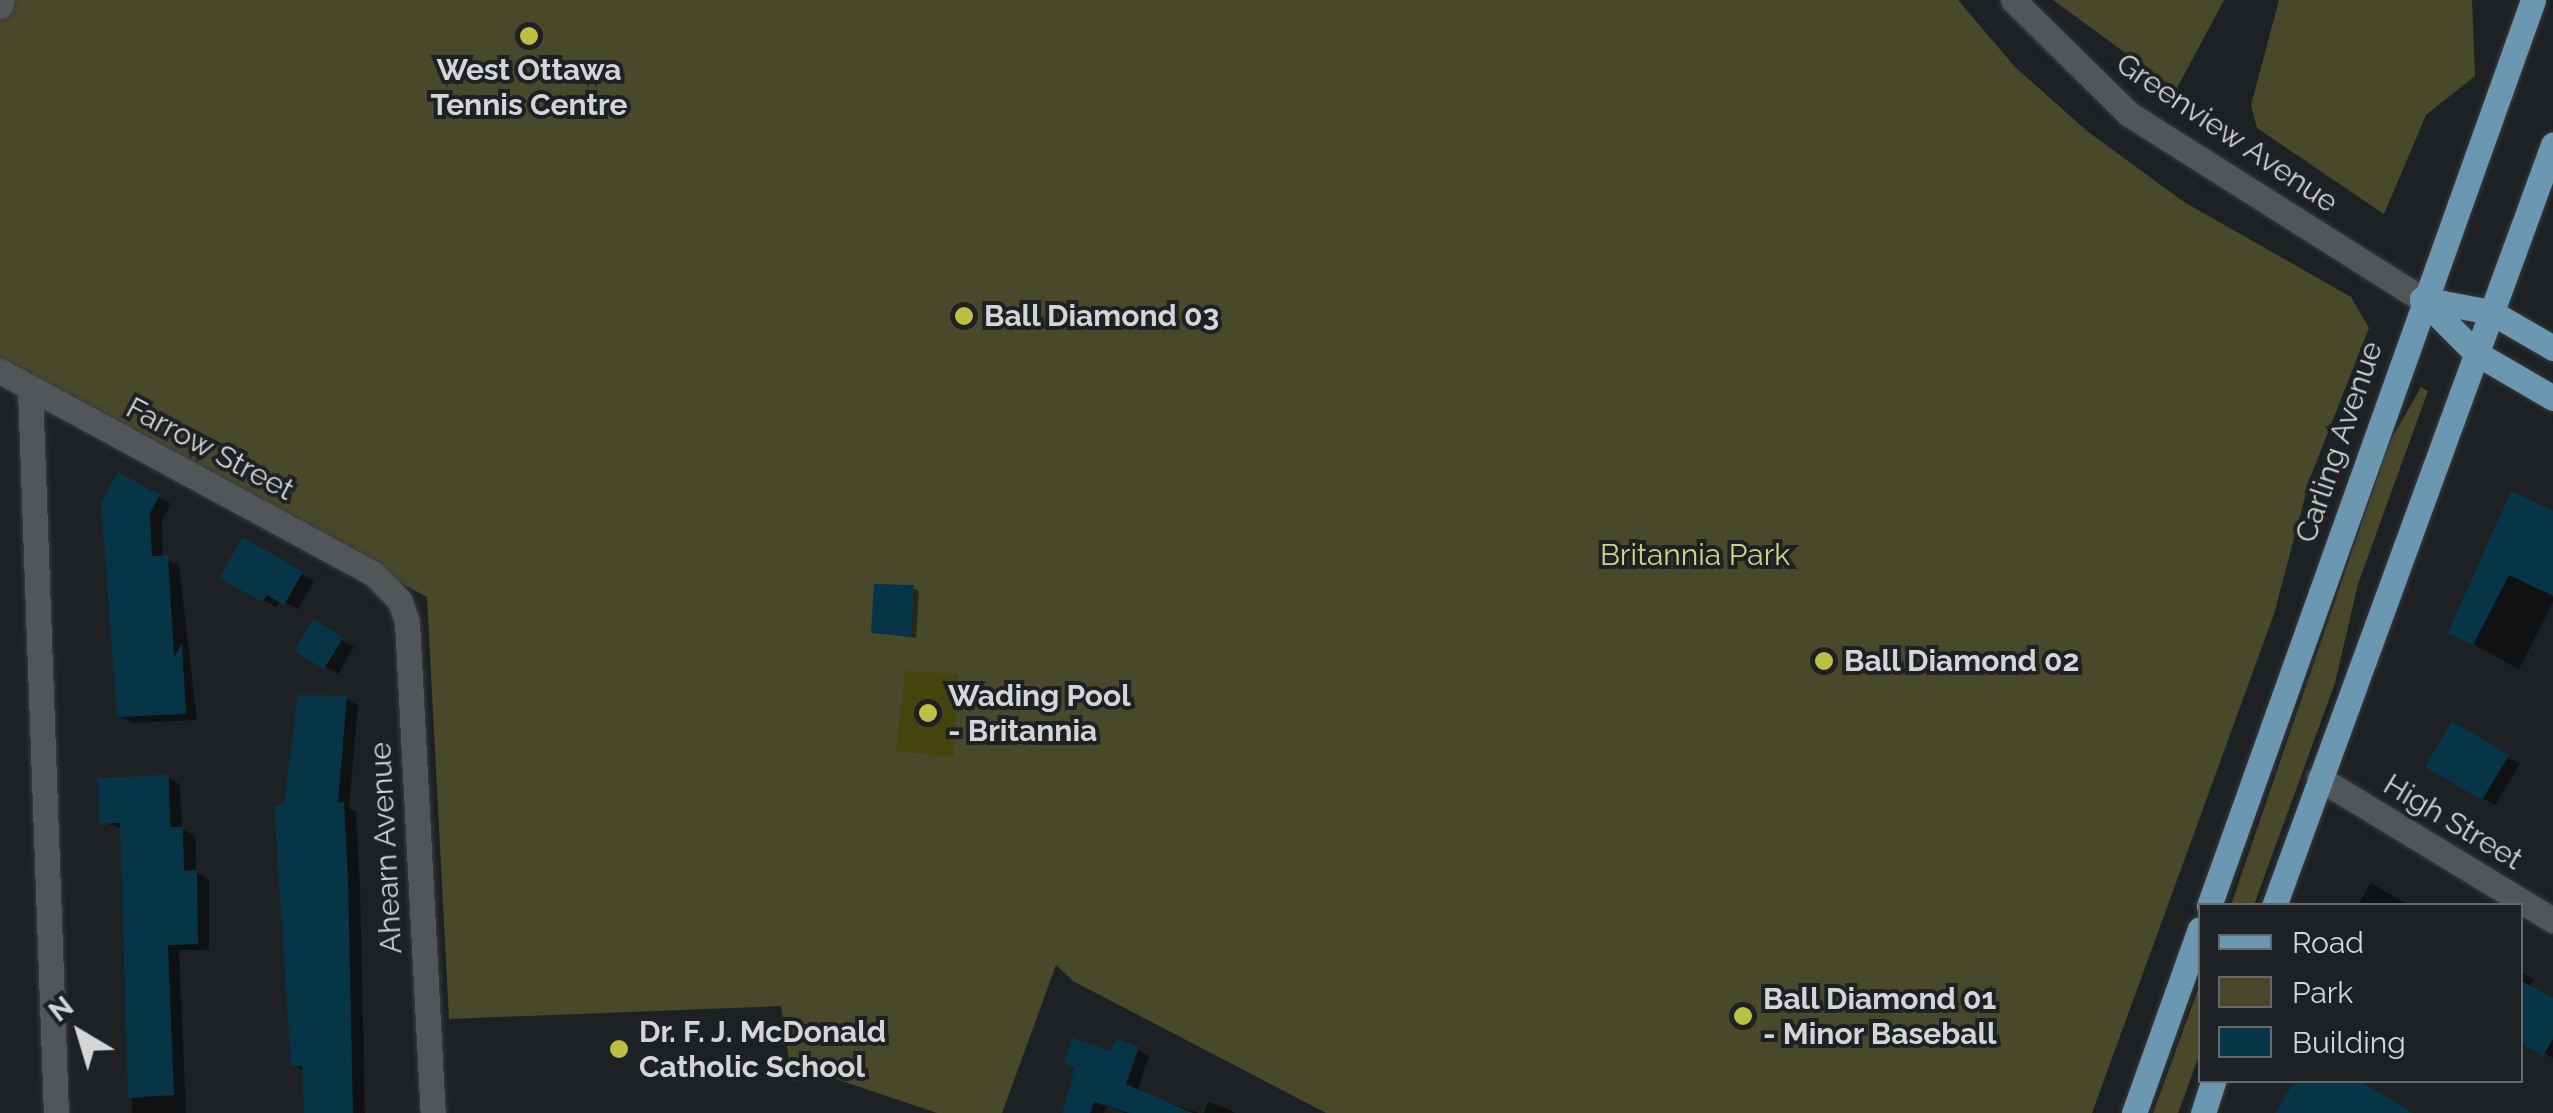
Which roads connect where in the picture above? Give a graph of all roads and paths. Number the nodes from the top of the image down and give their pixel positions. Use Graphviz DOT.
graph roads {
  1 [pos="2013,0"];
  2 [pos="2532,0"];
  3 [pos="2553,145"];
  4 [pos="2422,299"];
  5 [pos="2491,312"];
  6 [pos="2553,348"];
  7 [pos="2476,353"];
  8 [pos="0,371"];
  9 [pos="30,388"];
  10 [pos="2553,398"];
  11 [pos="389,585"];
  12 [pos="2320,778"];
  13 [pos="2210,903"];
  14 [pos="2275,903"];
  15 [pos="2553,920"];
  16 [pos="2198,935"];
  17 [pos="2213,1083"];
  18 [pos="56,1113"];
  19 [pos="433,1113"];
  20 [pos="2134,1113"];
  21 [pos="2203,1113"];
  1 -- 4 [label="street, Greenview Avenue"];
  2 -- 4 [label="main road, Carling Avenue"];
  3 -- 5 [label="main road"];
  4 -- 5 [label="main road"];
  4 -- 7 [label="main road"];
  4 -- 13 [label="main road, Carling Avenue"];
  5 -- 6 [label="main road"];
  5 -- 7 [label="main road"];
  7 -- 10 [label="main road"];
  7 -- 12 [label="main road"];
  8 -- 9 [label="street, Farrow Street"];
  9 -- 11 [label="street, Farrow Street"];
  9 -- 18 [label="street"];
  11 -- 19 [label="street, Ahearn Avenue"];
  12 -- 14 [label="main road"];
  12 -- 15 [label="street, High Street"];
  16 -- 20 [label="main road"];
  17 -- 21 [label="main road"];
}
